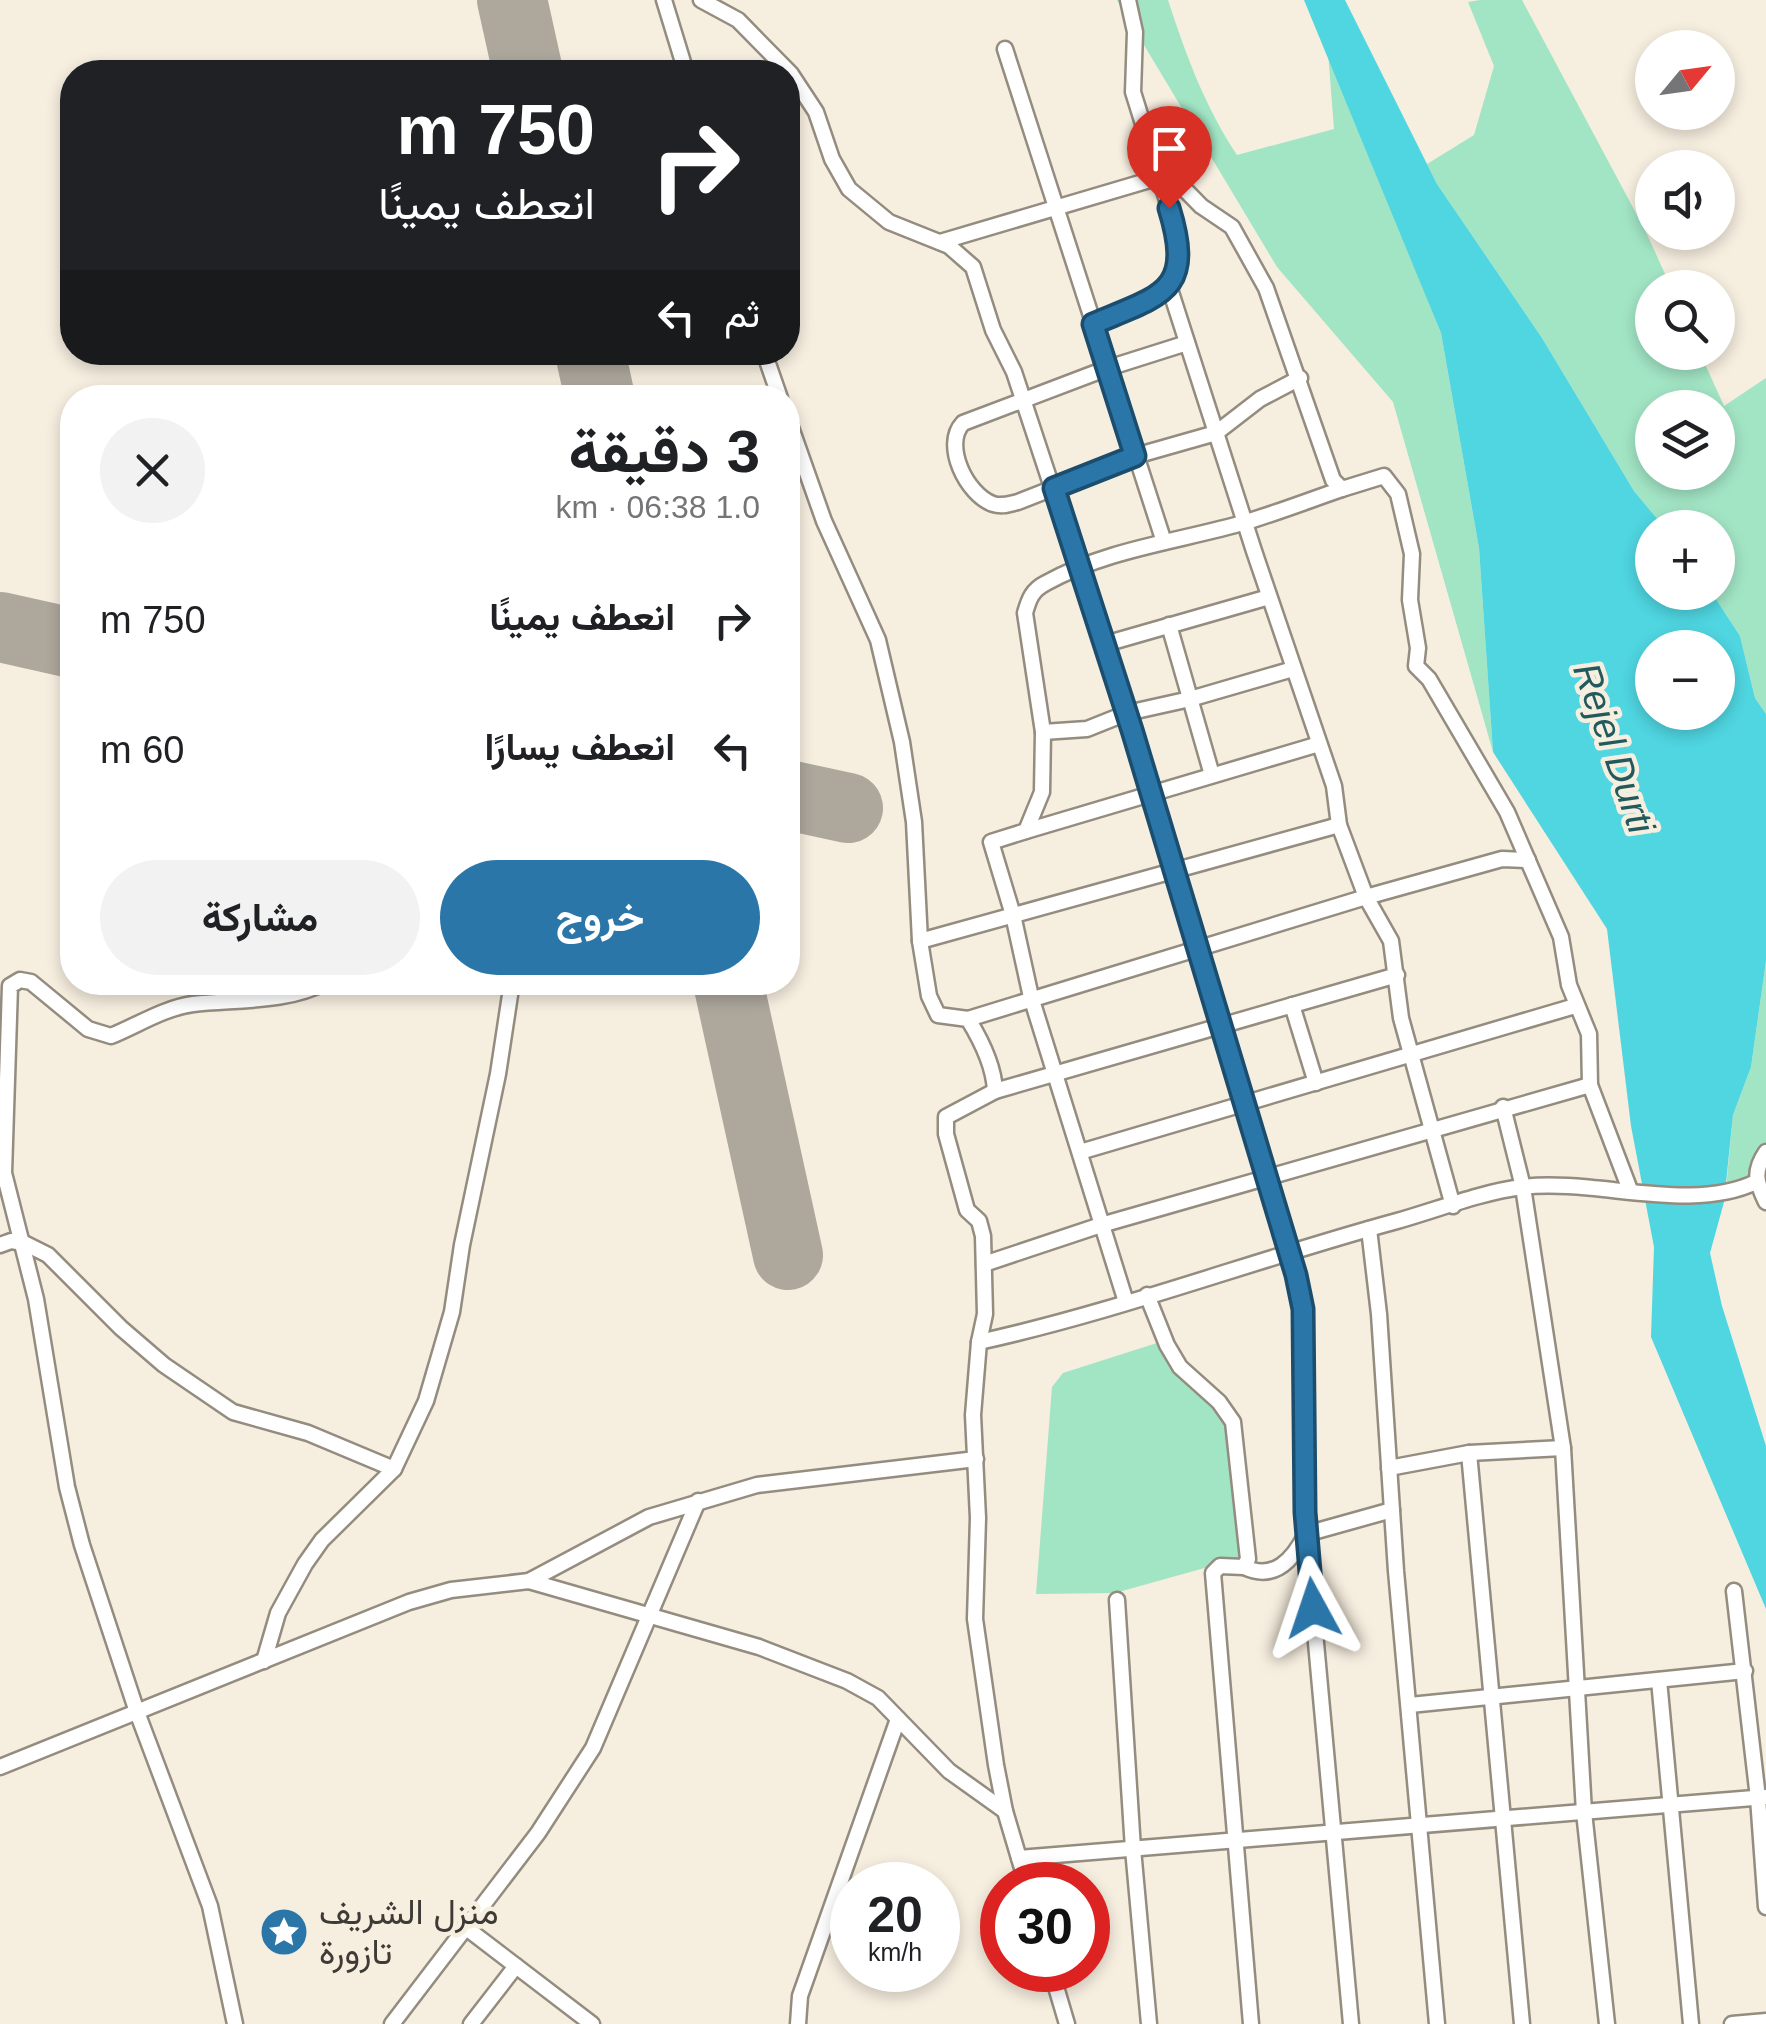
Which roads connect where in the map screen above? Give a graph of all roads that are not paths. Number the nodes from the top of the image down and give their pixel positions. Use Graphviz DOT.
graph roads {
  1 [pos="664,0"];
  2 [pos="701,0"];
  3 [pos="1128,0"];
  4 [pos="1004,49"];
  5 [pos="682,60"];
  6 [pos="778,60"];
  7 [pos="800,87"];
  8 [pos="1154,158"];
  9 [pos="1160,177"];
  10 [pos="1056,210"];
  11 [pos="939,242"];
  12 [pos="1168,282"];
  13 [pos="1093,324"];
  14 [pos="1187,343"];
  15 [pos="1108,368"];
  16 [pos="1300,378"];
  17 [pos="1024,398"];
  18 [pos="1216,433"];
  19 [pos="800,453"];
  20 [pos="1135,456"];
  21 [pos="1054,488"];
  22 [pos="1342,489"];
  23 [pos="1246,522"];
  24 [pos="1164,542"];
  25 [pos="1080,568"];
  26 [pos="1269,598"];
  27 [pos="1169,625"];
  28 [pos="1105,644"];
  29 [pos="1293,669"];
  30 [pos="1190,699"];
  31 [pos="1127,713"];
  32 [pos="1044,732"];
  33 [pos="1319,744"];
  34 [pos="1212,775"];
  35 [pos="1150,793"];
  36 [pos="1338,825"];
  37 [pos="1026,832"];
  38 [pos="1528,860"];
  39 [pos="1174,872"];
  40 [pos="1366,898"];
  41 [pos="1013,915"];
  42 [pos="920,941"];
  43 [pos="1196,949"];
  44 [pos="1396,974"];
  45 [pos="284,995"];
  46 [pos="510,995"];
  47 [pos="1031,997"];
  48 [pos="1292,1005"];
  49 [pos="1575,1006"];
  50 [pos="968,1018"];
  51 [pos="1220,1026"];
  52 [pos="1410,1054"];
  53 [pos="1056,1075"];
  54 [pos="1316,1083"];
  55 [pos="1590,1085"];
  56 [pos="995,1091"];
  57 [pos="1244,1105"];
  58 [pos="1503,1107"];
  59 [pos="1432,1129"];
  60 [pos="1080,1152"];
  61 [pos="1766,1152"];
  62 [pos="1267,1179"];
  63 [pos="1756,1182"];
  64 [pos="1523,1187"];
  65 [pos="1630,1190"];
  66 [pos="1766,1202"];
  67 [pos="1452,1206"];
  68 [pos="1102,1225"];
  69 [pos="1369,1229"];
  70 [pos="24,1243"];
  71 [pos="0,1245"];
  72 [pos="1289,1250"];
  73 [pos="984,1264"];
  74 [pos="1147,1295"];
  75 [pos="1126,1302"];
  76 [pos="979,1342"];
  77 [pos="1563,1448"];
  78 [pos="1469,1453"];
  79 [pos="976,1458"];
  80 [pos="394,1468"];
  81 [pos="1390,1468"];
  82 [pos="698,1501"];
  83 [pos="1392,1510"];
  84 [pos="1306,1534"];
  85 [pos="1244,1567"];
  86 [pos="528,1581"];
  87 [pos="1734,1591"];
  88 [pos="1118,1600"];
  89 [pos="651,1615"];
  90 [pos="264,1661"];
  91 [pos="1744,1672"];
  92 [pos="1659,1680"];
  93 [pos="1576,1688"];
  94 [pos="1493,1697"];
  95 [pos="1410,1706"];
  96 [pos="137,1712"];
  97 [pos="898,1718"];
  98 [pos="0,1767"];
  99 [pos="1762,1797"];
  100 [pos="1673,1805"];
  101 [pos="1005,1811"];
  102 [pos="1584,1812"];
  103 [pos="1503,1818"];
  104 [pos="1420,1825"];
  105 [pos="1334,1832"];
  106 [pos="1236,1840"];
  107 [pos="1132,1849"];
  108 [pos="1019,1858"];
  109 [pos="1020,1862"];
  110 [pos="1766,1907"];
  111 [pos="465,1927"];
  112 [pos="516,1966"];
  113 [pos="1058,1992"];
  114 [pos="1766,2021"];
  115 [pos="235,2024"];
  116 [pos="392,2024"];
  117 [pos="471,2024"];
  118 [pos="592,2024"];
  119 [pos="798,2024"];
  120 [pos="1067,2024"];
  121 [pos="1149,2024"];
  122 [pos="1251,2024"];
  123 [pos="1350,2024"];
  124 [pos="1437,2024"];
  125 [pos="1522,2024"];
  126 [pos="1608,2024"];
  127 [pos="1692,2024"];
  128 [pos="1732,2024"];
  1 -- 5 [label="street"];
  2 -- 6 [label="street"];
  3 -- 8 [label="street"];
  4 -- 10 [label="street"];
  7 -- 11 [label="street"];
  8 -- 9 [label="street"];
  8 -- 16 [label="street"];
  9 -- 10 [label="street"];
  9 -- 12 [label="street"];
  10 -- 11 [label="street"];
  10 -- 13 [label="street"];
  11 -- 17 [label="street"];
  12 -- 13 [label="street"];
  12 -- 14 [label="street"];
  13 -- 15 [label="street"];
  14 -- 15 [label="street"];
  14 -- 18 [label="street"];
  15 -- 17 [label="street"];
  15 -- 20 [label="street"];
  16 -- 18 [label="street"];
  16 -- 22 [label="street"];
  17 -- 21 [label="street"];
  17 -- 21 [label="street"];
  18 -- 20 [label="street"];
  18 -- 23 [label="street"];
  19 -- 42 [label="street"];
  20 -- 21 [label="street"];
  20 -- 24 [label="street"];
  21 -- 25 [label="street"];
  22 -- 23 [label="street"];
  22 -- 38 [label="street"];
  23 -- 24 [label="street"];
  23 -- 26 [label="street"];
  24 -- 25 [label="street"];
  25 -- 28 [label="street"];
  25 -- 32 [label="street"];
  26 -- 27 [label="street"];
  26 -- 29 [label="street"];
  27 -- 28 [label="street"];
  27 -- 30 [label="street"];
  28 -- 31 [label="street"];
  29 -- 30 [label="street"];
  29 -- 33 [label="street"];
  30 -- 31 [label="street"];
  30 -- 34 [label="street"];
  31 -- 32 [label="street"];
  31 -- 35 [label="street"];
  32 -- 37 [label="street"];
  33 -- 34 [label="street"];
  33 -- 36 [label="street"];
  34 -- 35 [label="street"];
  35 -- 37 [label="street"];
  35 -- 39 [label="street"];
  36 -- 39 [label="street"];
  36 -- 40 [label="street"];
  37 -- 41 [label="street"];
  38 -- 40 [label="street"];
  38 -- 49 [label="street"];
  39 -- 41 [label="street"];
  39 -- 43 [label="street"];
  40 -- 43 [label="street"];
  40 -- 44 [label="street"];
  41 -- 42 [label="street"];
  41 -- 47 [label="street"];
  42 -- 50 [label="street"];
  43 -- 47 [label="street"];
  43 -- 51 [label="street"];
  44 -- 48 [label="street"];
  44 -- 52 [label="street"];
  45 -- 70 [label="street"];
  46 -- 80 [label="street"];
  47 -- 50 [label="street"];
  47 -- 53 [label="street"];
  48 -- 51 [label="street"];
  48 -- 54 [label="street"];
  49 -- 52 [label="street"];
  49 -- 55 [label="street"];
  50 -- 56 [label="street"];
  51 -- 53 [label="street"];
  51 -- 57 [label="street"];
  52 -- 54 [label="street"];
  52 -- 59 [label="street"];
  53 -- 56 [label="street"];
  53 -- 60 [label="street"];
  54 -- 57 [label="street"];
  55 -- 58 [label="street"];
  55 -- 65 [label="street"];
  56 -- 73 [label="street"];
  57 -- 60 [label="street"];
  57 -- 62 [label="street"];
  58 -- 59 [label="street"];
  58 -- 64 [label="street"];
  59 -- 62 [label="street"];
  59 -- 67 [label="street"];
  60 -- 68 [label="street"];
  61 -- 63 [label="street"];
  62 -- 68 [label="street"];
  62 -- 72 [label="street"];
  63 -- 65 [label="street"];
  63 -- 66 [label="street"];
  64 -- 65 [label="street"];
  64 -- 67 [label="street"];
  64 -- 77 [label="street"];
  67 -- 69 [label="street"];
  68 -- 73 [label="street"];
  68 -- 75 [label="street"];
  69 -- 72 [label="street"];
  69 -- 81 [label="street"];
  70 -- 71 [label="street"];
  70 -- 80 [label="street"];
  70 -- 96 [label="street"];
  72 -- 74 [label="street"];
  72 -- 84 [label="street"];
  73 -- 76 [label="street"];
  74 -- 75 [label="street"];
  74 -- 85 [label="street"];
  75 -- 76 [label="street"];
  76 -- 79 [label="street"];
  77 -- 78 [label="street"];
  77 -- 93 [label="street"];
  78 -- 81 [label="street"];
  78 -- 94 [label="street"];
  79 -- 82 [label="street"];
  79 -- 101 [label="street"];
  80 -- 90 [label="street"];
  81 -- 83 [label="street"];
  82 -- 86 [label="street"];
  82 -- 89 [label="street"];
  83 -- 84 [label="street"];
  83 -- 95 [label="street"];
  84 -- 85 [label="street"];
  84 -- 105 [label="street"];
  85 -- 106 [label="street"];
  86 -- 89 [label="street"];
  86 -- 90 [label="street"];
  87 -- 91 [label="street"];
  88 -- 107 [label="street"];
  89 -- 97 [label="street"];
  89 -- 111 [label="street"];
  90 -- 96 [label="street"];
  91 -- 92 [label="street"];
  91 -- 99 [label="street"];
  92 -- 93 [label="street"];
  92 -- 100 [label="street"];
  93 -- 94 [label="street"];
  93 -- 102 [label="street"];
  94 -- 95 [label="street"];
  94 -- 103 [label="street"];
  95 -- 104 [label="street"];
  96 -- 98 [label="street"];
  96 -- 115 [label="street"];
  97 -- 101 [label="street"];
  97 -- 119 [label="street"];
  99 -- 100 [label="street"];
  99 -- 110 [label="street"];
  100 -- 102 [label="street"];
  100 -- 127 [label="street"];
  101 -- 108 [label="street"];
  102 -- 103 [label="street"];
  102 -- 126 [label="street"];
  103 -- 104 [label="street"];
  103 -- 125 [label="street"];
  104 -- 105 [label="street"];
  104 -- 124 [label="street"];
  105 -- 106 [label="street"];
  105 -- 123 [label="street"];
  106 -- 107 [label="street"];
  106 -- 122 [label="street"];
  107 -- 108 [label="street"];
  107 -- 121 [label="street"];
  108 -- 109 [label="street"];
  111 -- 112 [label="street"];
  111 -- 116 [label="street"];
  112 -- 117 [label="street"];
  112 -- 118 [label="street"];
  113 -- 120 [label="street"];
  114 -- 128 [label="street"];
}
